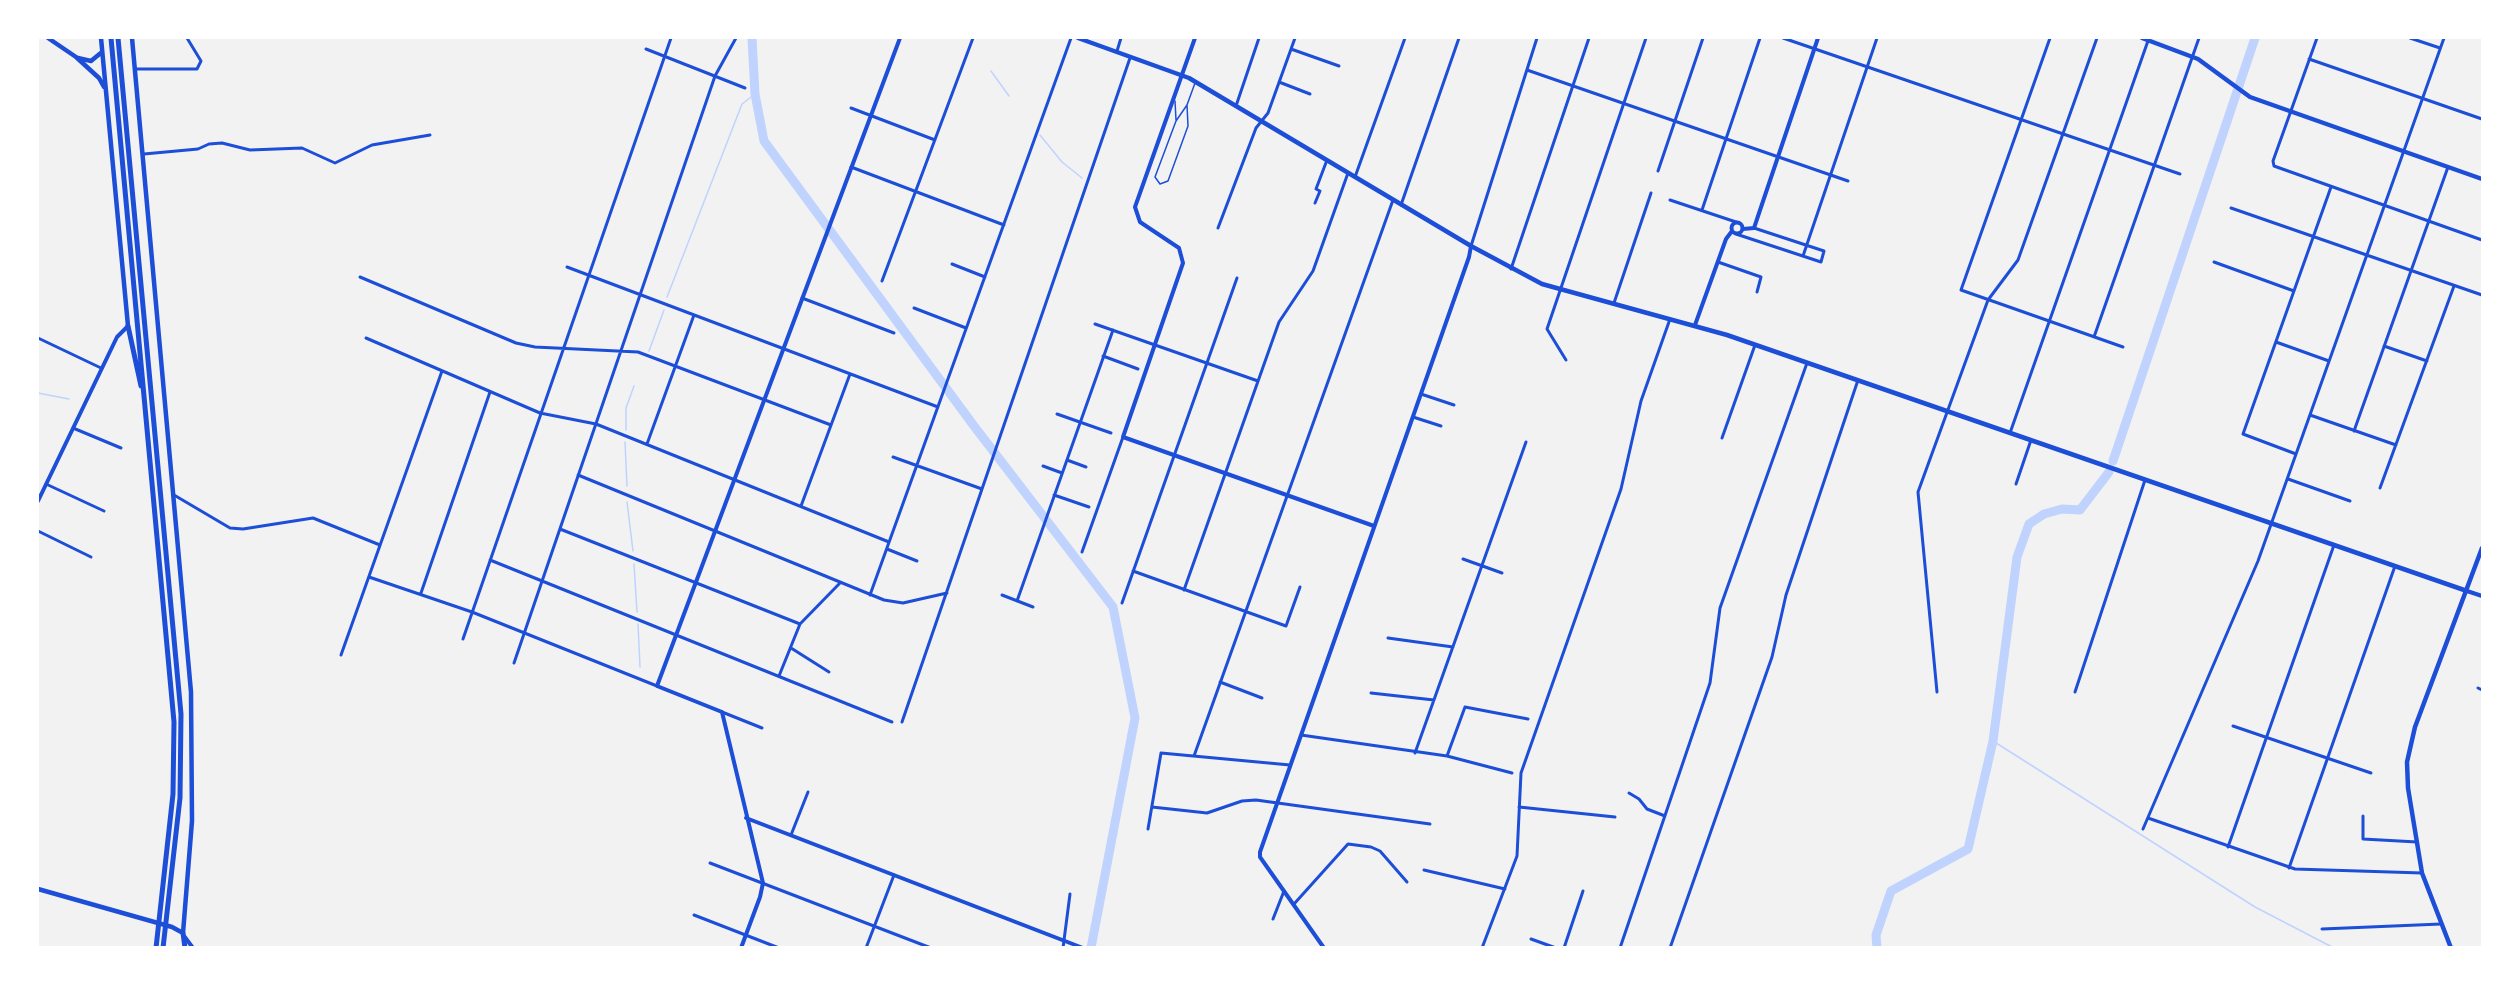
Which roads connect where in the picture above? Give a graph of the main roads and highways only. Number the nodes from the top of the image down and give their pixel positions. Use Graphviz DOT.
graph roads {
  1 [pos="48,38"];
  2 [pos="101,38"];
  3 [pos="111,38"];
  4 [pos="118,38"];
  5 [pos="132,38"];
  6 [pos="1078,38"];
  7 [pos="2142,38"];
  8 [pos="2148,39"];
  9 [pos="103,51"];
  10 [pos="75,57"];
  11 [pos="106,90"];
  12 [pos="2482,179"];
  13 [pos="128,326"];
  14 [pos="147,411"];
  15 [pos="2482,548"];
  16 [pos="2467,591"];
  17 [pos="38,889"];
  18 [pos="183,933"];
  19 [pos="156,948"];
  20 [pos="163,948"];
  21 [pos="185,948"];
  22 [pos="2451,948"];
  1 -- 10 [label="main road"];
  2 -- 9 [label="main road"];
  3 -- 14 [label="highway"];
  4 -- 20 [label="highway"];
  5 -- 18 [label="main road"];
  6 -- 16 [label="main road"];
  7 -- 8 [label="main road"];
  8 -- 12 [label="main road"];
  9 -- 10 [label="main road"];
  9 -- 11 [label="main road"];
  10 -- 11 [label="main road"];
  11 -- 13 [label="main road"];
  13 -- 14 [label="highway"];
  14 -- 19 [label="highway"];
  15 -- 16 [label="main road"];
  16 -- 22 [label="main road"];
  17 -- 18 [label="main road"];
  18 -- 21 [label="highway"];
}
